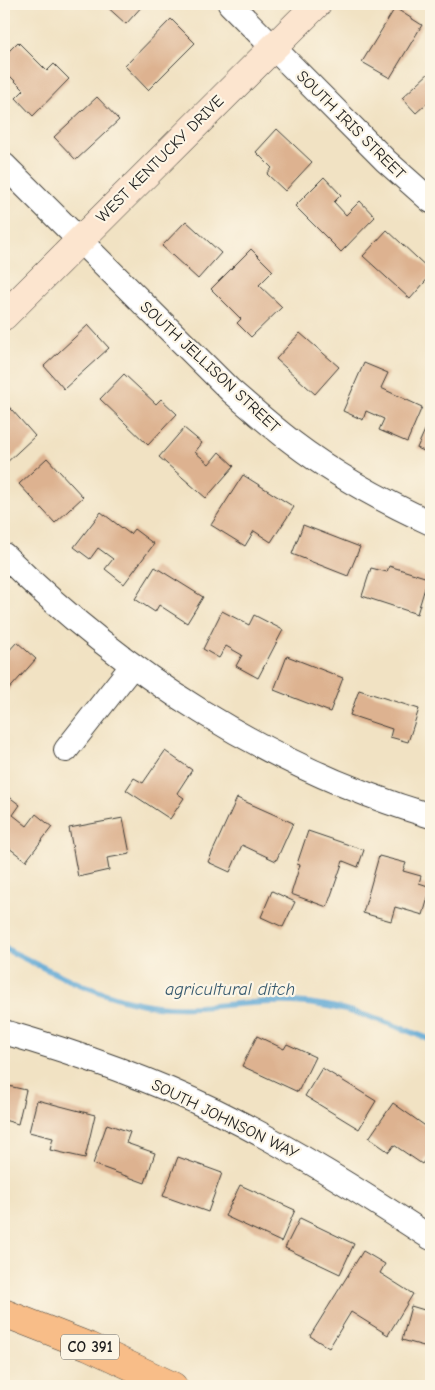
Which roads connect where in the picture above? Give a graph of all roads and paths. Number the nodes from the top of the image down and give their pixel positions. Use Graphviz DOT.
graph roads {
  1 [pos="230,4"];
  2 [pos="317,4"];
  3 [pos="273,47"];
  4 [pos="4,165"];
  5 [pos="431,201"];
  6 [pos="78,240"];
  7 [pos="4,316"];
  8 [pos="431,523"];
  9 [pos="4,555"];
  10 [pos="133,665"];
  11 [pos="66,750"];
  12 [pos="431,816"];
  13 [pos="4,1032"];
  14 [pos="431,1238"];
  15 [pos="4,1313"];
  16 [pos="173,1386"];
  1 -- 3 [label="street, SOUTH IRIS STREET"];
  2 -- 3 [label="street, WEST KENTUCKY DRIVE"];
  3 -- 5 [label="street, SOUTH IRIS STREET"];
  3 -- 6 [label="street, WEST KENTUCKY DRIVE"];
  4 -- 6 [label="street, SOUTH JELLISON STREET"];
  6 -- 7 [label="street, WEST KENTUCKY DRIVE"];
  6 -- 8 [label="street, SOUTH JELLISON STREET"];
  9 -- 10 [label="street"];
  10 -- 11 [label="street"];
  10 -- 12 [label="street"];
  13 -- 14 [label="street, SOUTH JOHNSON WAY"];
  15 -- 16 [label="main road, CO 391"];
}
